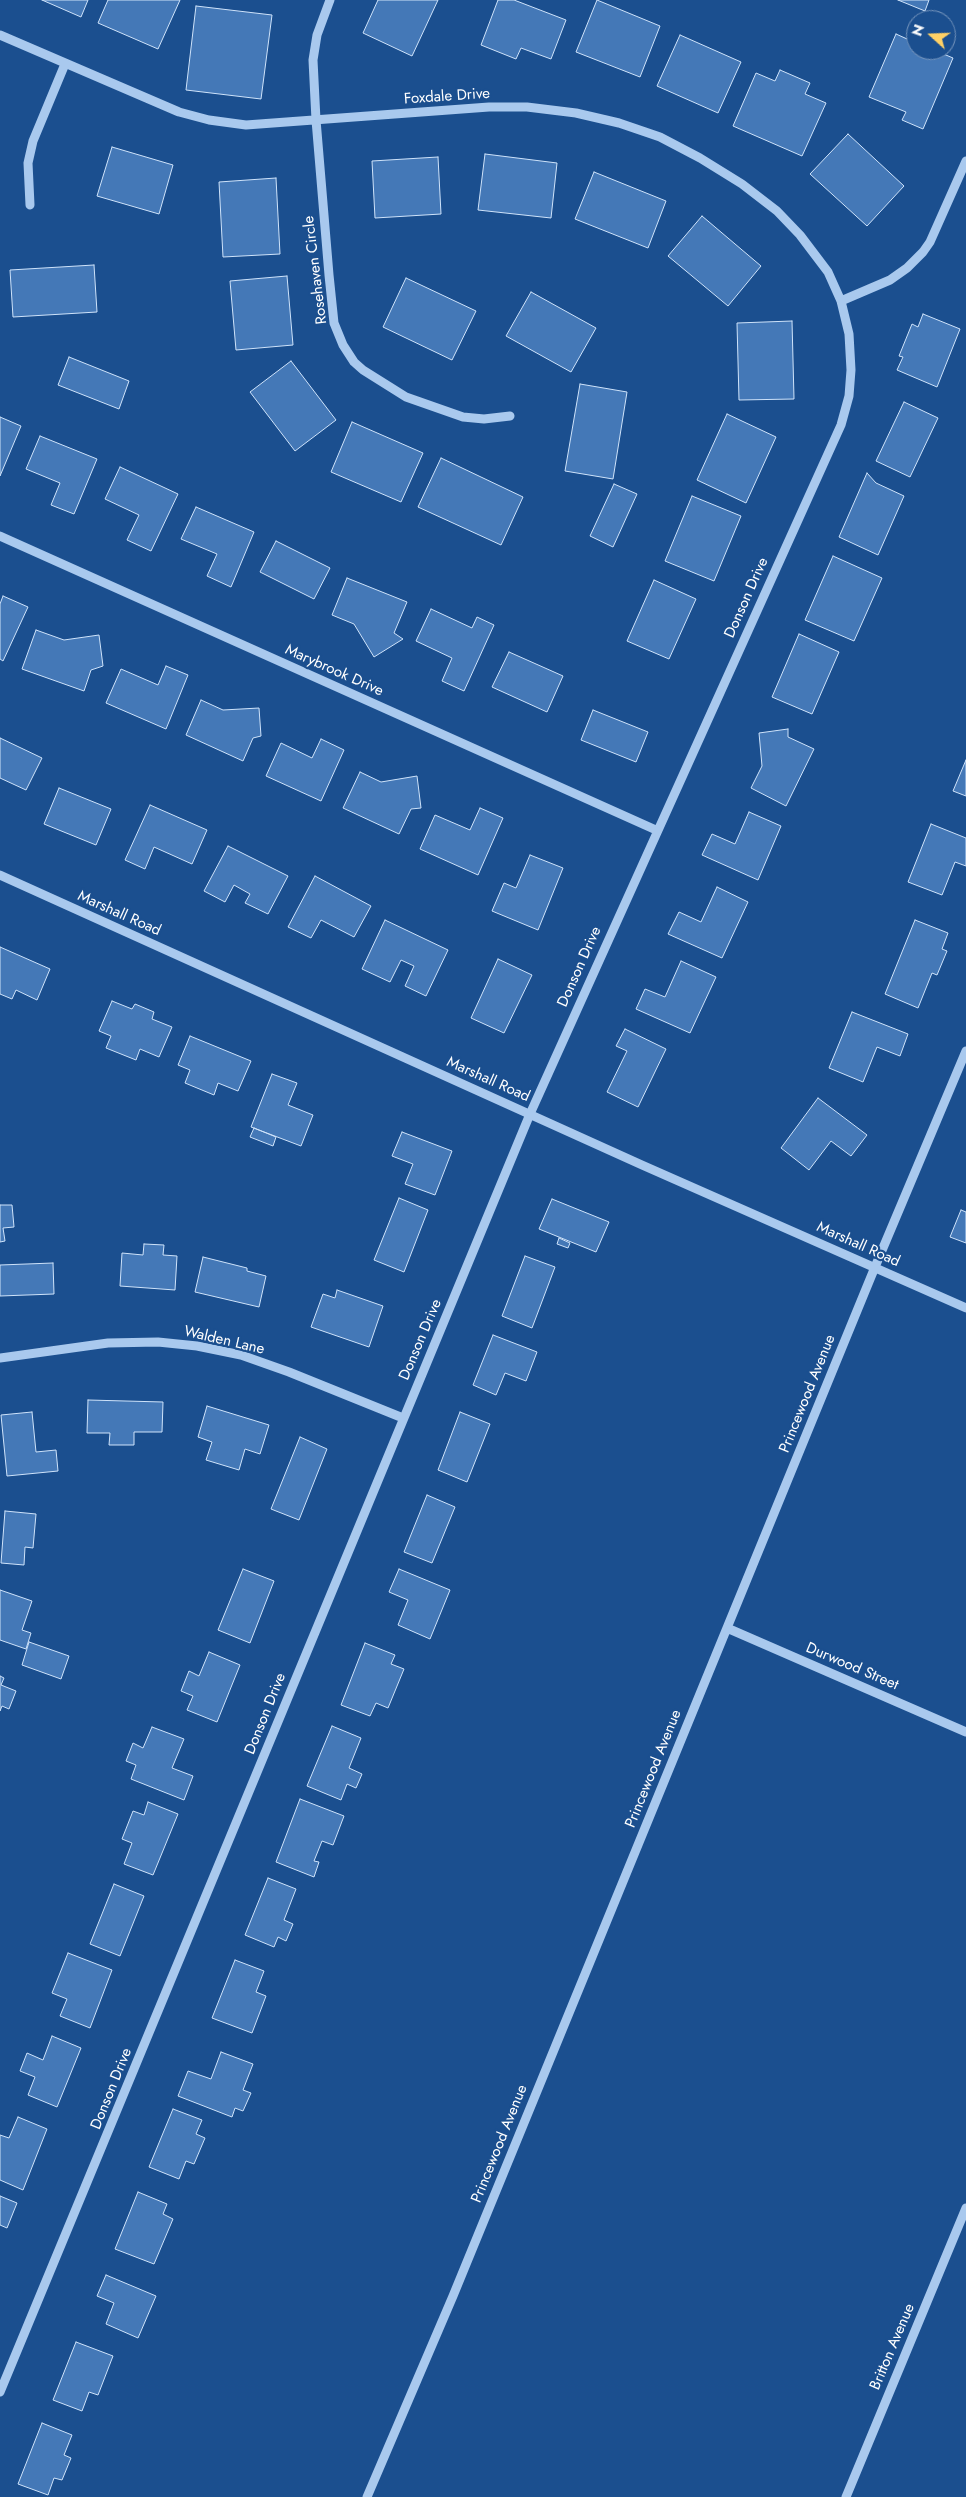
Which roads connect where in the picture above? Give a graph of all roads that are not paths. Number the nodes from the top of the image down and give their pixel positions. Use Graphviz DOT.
graph roads {
  1 [pos="330,0"];
  2 [pos="0,35"];
  3 [pos="65,64"];
  4 [pos="316,120"];
  5 [pos="966,161"];
  6 [pos="30,205"];
  7 [pos="841,301"];
  8 [pos="510,416"];
  9 [pos="0,536"];
  10 [pos="656,830"];
  11 [pos="0,875"];
  12 [pos="966,1051"];
  13 [pos="530,1114"];
  14 [pos="875,1267"];
  15 [pos="966,1308"];
  16 [pos="0,1358"];
  17 [pos="403,1418"];
  18 [pos="727,1628"];
  19 [pos="966,1732"];
  20 [pos="966,2208"];
  21 [pos="0,2392"];
  22 [pos="367,2497"];
  23 [pos="846,2497"];
  1 -- 4 [label="street, Rosehaven Circle"];
  2 -- 3 [label="street, Foxdale Drive"];
  3 -- 4 [label="street, Foxdale Drive"];
  3 -- 6 [label="street"];
  4 -- 7 [label="street, Foxdale Drive"];
  4 -- 8 [label="street, Rosehaven Circle"];
  5 -- 7 [label="street"];
  7 -- 10 [label="street, Donson Drive"];
  9 -- 10 [label="street, Marybrook Drive"];
  10 -- 13 [label="street, Donson Drive"];
  11 -- 13 [label="street, Marshall Road"];
  12 -- 14 [label="street, Princewood Avenue"];
  13 -- 14 [label="street, Marshall Road"];
  13 -- 17 [label="street, Donson Drive"];
  14 -- 15 [label="street, Marshall Road"];
  14 -- 18 [label="street, Princewood Avenue"];
  16 -- 17 [label="street, Walden Lane"];
  17 -- 21 [label="street, Donson Drive"];
  18 -- 19 [label="street, Durwood Street"];
  18 -- 22 [label="street, Princewood Avenue"];
  20 -- 23 [label="street, Britton Avenue"];
}
